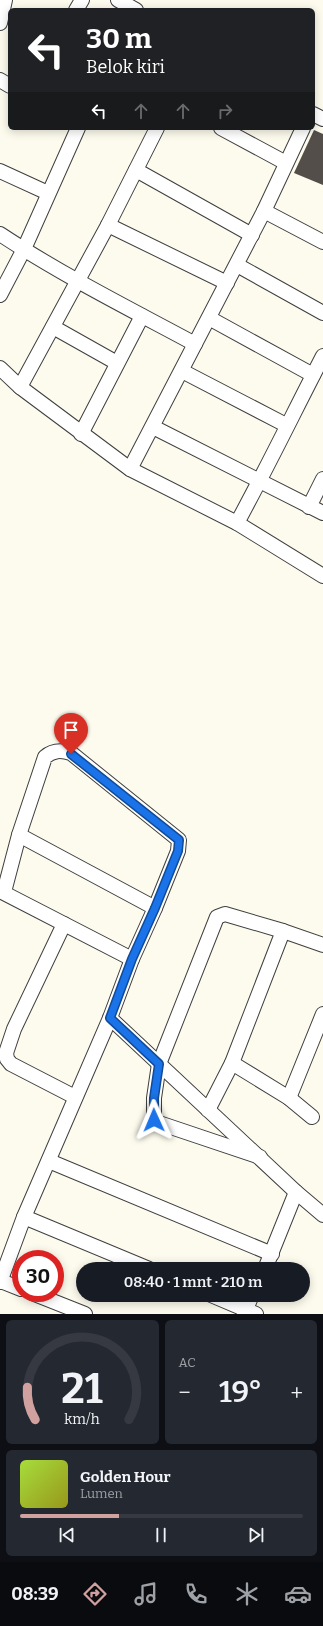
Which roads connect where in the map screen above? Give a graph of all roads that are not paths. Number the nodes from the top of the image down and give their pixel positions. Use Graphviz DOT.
graph roads {
  1 [pos="5,0"];
  2 [pos="118,0"];
  3 [pos="132,8"];
  4 [pos="0,23"];
  5 [pos="77,130"];
  6 [pos="155,130"];
  7 [pos="225,130"];
  8 [pos="302,130"];
  9 [pos="286,163"];
  10 [pos="136,170"];
  11 [pos="0,171"];
  12 [pos="48,193"];
  13 [pos="264,211"];
  14 [pos="108,225"];
  15 [pos="0,234"];
  16 [pos="252,235"];
  17 [pos="323,242"];
  18 [pos="24,249"];
  19 [pos="237,265"];
  20 [pos="78,280"];
  21 [pos="227,283"];
  22 [pos="0,295"];
  23 [pos="323,313"];
  24 [pos="142,316"];
  25 [pos="209,318"];
  26 [pos="52,327"];
  27 [pos="196,344"];
  28 [pos="323,356"];
  29 [pos="117,363"];
  30 [pos="0,368"];
  31 [pos="182,371"];
  32 [pos="313,375"];
  33 [pos="20,387"];
  34 [pos="286,425"];
  35 [pos="153,427"];
  36 [pos="81,434"];
  37 [pos="130,469"];
  38 [pos="323,479"];
  39 [pos="260,480"];
  40 [pos="309,507"];
  41 [pos="323,513"];
  42 [pos="237,524"];
  43 [pos="323,576"];
  44 [pos="19,834"];
  45 [pos="2,891"];
  46 [pos="155,908"];
  47 [pos="64,924"];
  48 [pos="283,931"];
  49 [pos="323,945"];
  50 [pos="132,959"];
  51 [pos="323,1014"];
  52 [pos="110,1018"];
  53 [pos="232,1062"];
  54 [pos="159,1064"];
  55 [pos="74,1097"];
  56 [pos="289,1098"];
  57 [pos="208,1110"];
  58 [pos="312,1117"];
  59 [pos="260,1157"];
  60 [pos="48,1161"];
  61 [pos="296,1192"];
  62 [pos="323,1215"];
  63 [pos="24,1217"];
  64 [pos="272,1254"];
  65 [pos="132,1262"];
  66 [pos="268,1262"];
  67 [pos="0,1281"];
  68 [pos="12,1286"];
  69 [pos="55,1302"];
  70 [pos="226,1302"];
  71 [pos="250,1302"];
  72 [pos="248,1312"];
  73 [pos="85,1314"];
  1 -- 4 [label="street"];
  2 -- 3 [label="street"];
  5 -- 12 [label="street"];
  6 -- 10 [label="street"];
  7 -- 9 [label="street"];
  8 -- 9 [label="street"];
  9 -- 13 [label="street"];
  10 -- 14 [label="street"];
  10 -- 16 [label="street"];
  11 -- 12 [label="street"];
  12 -- 18 [label="street"];
  13 -- 16 [label="street"];
  13 -- 17 [label="street"];
  14 -- 20 [label="street"];
  14 -- 21 [label="street"];
  15 -- 18 [label="street"];
  16 -- 19 [label="street"];
  18 -- 20 [label="street"];
  18 -- 22 [label="street"];
  19 -- 21 [label="street"];
  19 -- 23 [label="street"];
  20 -- 24 [label="street"];
  20 -- 26 [label="street"];
  21 -- 25 [label="street"];
  24 -- 27 [label="street"];
  24 -- 29 [label="street"];
  25 -- 27 [label="street"];
  25 -- 32 [label="street"];
  26 -- 29 [label="street"];
  26 -- 33 [label="street"];
  27 -- 31 [label="street"];
  28 -- 32 [label="street"];
  29 -- 36 [label="street"];
  30 -- 33 [label="street"];
  31 -- 34 [label="street"];
  31 -- 35 [label="street"];
  32 -- 34 [label="street"];
  33 -- 36 [label="street"];
  34 -- 39 [label="street"];
  35 -- 37 [label="street"];
  35 -- 39 [label="street"];
  36 -- 37 [label="street"];
  37 -- 42 [label="street"];
  38 -- 40 [label="street"];
  39 -- 40 [label="street"];
  39 -- 42 [label="street"];
  40 -- 41 [label="street"];
  42 -- 43 [label="street"];
  44 -- 45 [label="street"];
  44 -- 46 [label="street"];
  44 -- 46 [label="street"];
  45 -- 47 [label="street"];
  46 -- 50 [label="street"];
  47 -- 50 [label="street"];
  47 -- 55 [label="street"];
  48 -- 49 [label="street"];
  48 -- 53 [label="street"];
  48 -- 54 [label="street"];
  50 -- 52 [label="street"];
  51 -- 56 [label="street"];
  52 -- 54 [label="street"];
  52 -- 55 [label="street"];
  53 -- 56 [label="street"];
  53 -- 57 [label="street"];
  54 -- 57 [label="street"];
  54 -- 59 [label="street"];
  55 -- 60 [label="street"];
  56 -- 58 [label="street"];
  57 -- 59 [label="street"];
  59 -- 61 [label="street"];
  60 -- 63 [label="street"];
  60 -- 64 [label="street"];
  61 -- 62 [label="street"];
  61 -- 64 [label="street"];
  63 -- 65 [label="street"];
  63 -- 67 [label="street"];
  64 -- 66 [label="street"];
  67 -- 68 [label="street"];
  69 -- 73 [label="street"];
  70 -- 72 [label="street"];
  71 -- 72 [label="street"];
}
